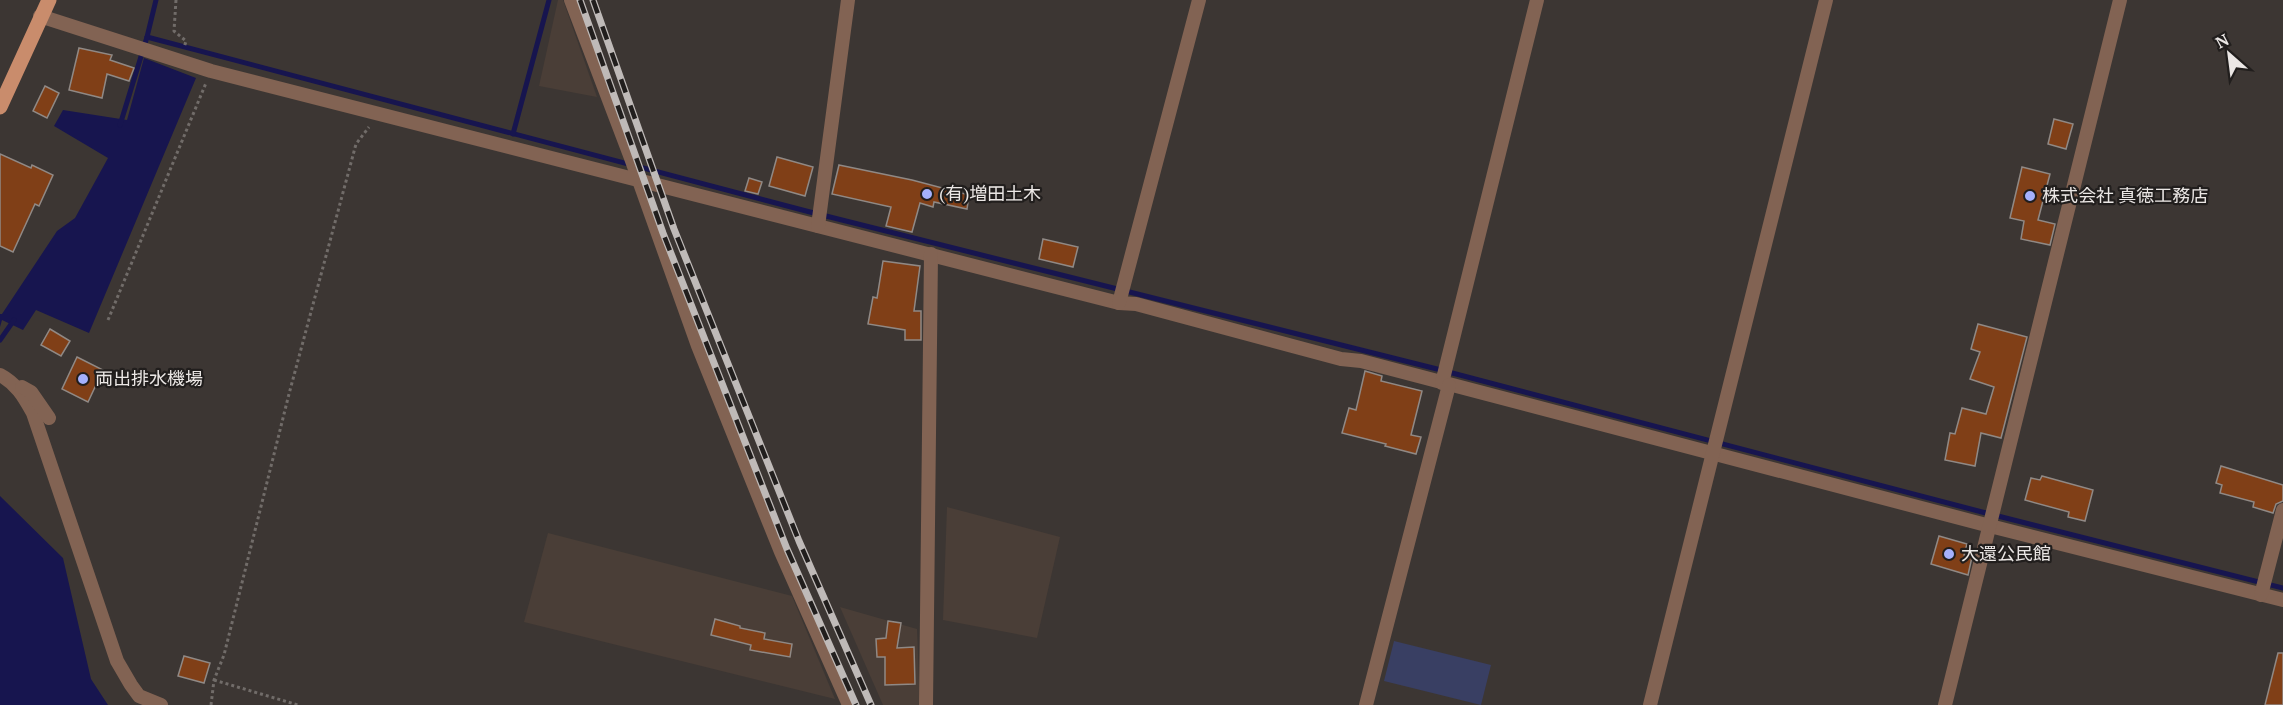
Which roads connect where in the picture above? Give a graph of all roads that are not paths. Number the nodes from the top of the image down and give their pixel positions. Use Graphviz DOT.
graph roads {
  1 [pos="49,0"];
  2 [pos="571,0"];
  3 [pos="848,0"];
  4 [pos="1198,0"];
  5 [pos="1538,0"];
  6 [pos="1826,0"];
  7 [pos="2120,0"];
  8 [pos="40,16"];
  9 [pos="0,108"];
  10 [pos="636,176"];
  11 [pos="820,218"];
  12 [pos="931,254"];
  13 [pos="1120,300"];
  14 [pos="0,375"];
  15 [pos="1444,383"];
  16 [pos="15,385"];
  17 [pos="50,418"];
  18 [pos="1714,446"];
  19 [pos="2283,510"];
  20 [pos="1992,519"];
  21 [pos="2264,587"];
  22 [pos="2283,600"];
  23 [pos="161,705"];
  24 [pos="849,705"];
  25 [pos="926,705"];
  26 [pos="1366,705"];
  27 [pos="1650,705"];
  28 [pos="1945,705"];
  1 -- 8 [label="main road"];
  2 -- 10 [label="street"];
  3 -- 11 [label="street"];
  4 -- 13 [label="street"];
  5 -- 15 [label="street"];
  6 -- 18 [label="street"];
  7 -- 20 [label="street"];
  8 -- 9 [label="main road"];
  8 -- 10 [label="street"];
  10 -- 11 [label="street"];
  10 -- 24 [label="street"];
  11 -- 12 [label="street"];
  12 -- 13 [label="street"];
  12 -- 25 [label="street"];
  13 -- 15 [label="street"];
  14 -- 16 [label="street"];
  15 -- 18 [label="street"];
  15 -- 26 [label="street"];
  16 -- 17 [label="street"];
  16 -- 23 [label="street"];
  18 -- 20 [label="street"];
  18 -- 27 [label="street"];
  19 -- 21 [label="street"];
  20 -- 21 [label="street"];
  20 -- 28 [label="street"];
  21 -- 22 [label="street"];
}
